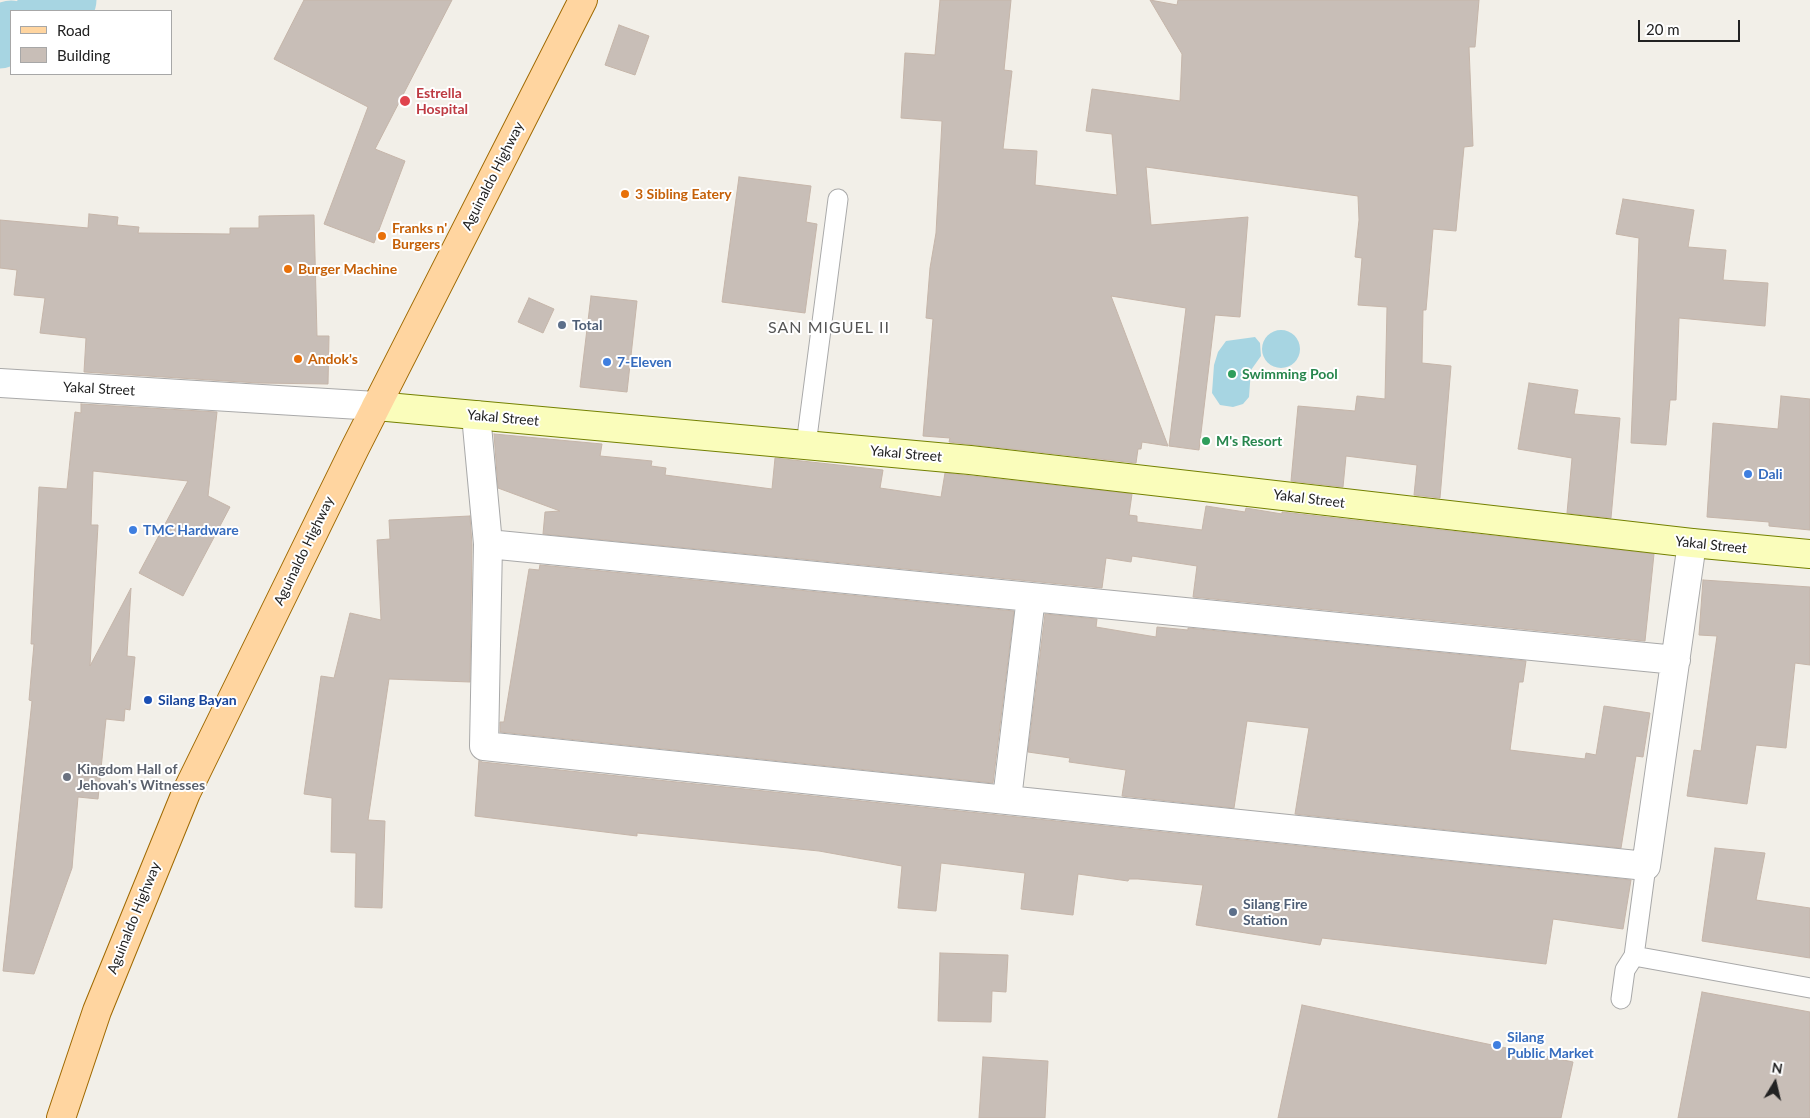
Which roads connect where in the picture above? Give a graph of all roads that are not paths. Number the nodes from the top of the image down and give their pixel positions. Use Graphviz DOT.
graph roads {
  1 [pos="584,0"];
  2 [pos="838,199"];
  3 [pos="0,383"];
  4 [pos="376,406"];
  5 [pos="476,415"];
  6 [pos="806,445"];
  7 [pos="1692,543"];
  8 [pos="488,544"];
  9 [pos="1810,554"];
  10 [pos="1031,597"];
  11 [pos="1676,660"];
  12 [pos="1007,799"];
  13 [pos="1646,866"];
  14 [pos="1634,956"];
  15 [pos="1810,988"];
  16 [pos="1621,999"];
  17 [pos="61,1118"];
  1 -- 4 [label="main road, Aguinaldo Highway"];
  2 -- 6 [label="lane"];
  3 -- 4 [label="street, Yakal Street"];
  4 -- 5 [label="street, Yakal Street"];
  4 -- 17 [label="main road, Aguinaldo Highway"];
  5 -- 6 [label="street, Yakal Street"];
  5 -- 8 [label="street"];
  6 -- 7 [label="street, Yakal Street"];
  7 -- 9 [label="street, Yakal Street"];
  7 -- 11 [label="street"];
  8 -- 10 [label="street"];
  8 -- 12 [label="street"];
  10 -- 11 [label="street"];
  10 -- 12 [label="street"];
  11 -- 13 [label="street"];
  12 -- 13 [label="street"];
  13 -- 14 [label="lane"];
  14 -- 15 [label="lane"];
  14 -- 16 [label="lane"];
}
